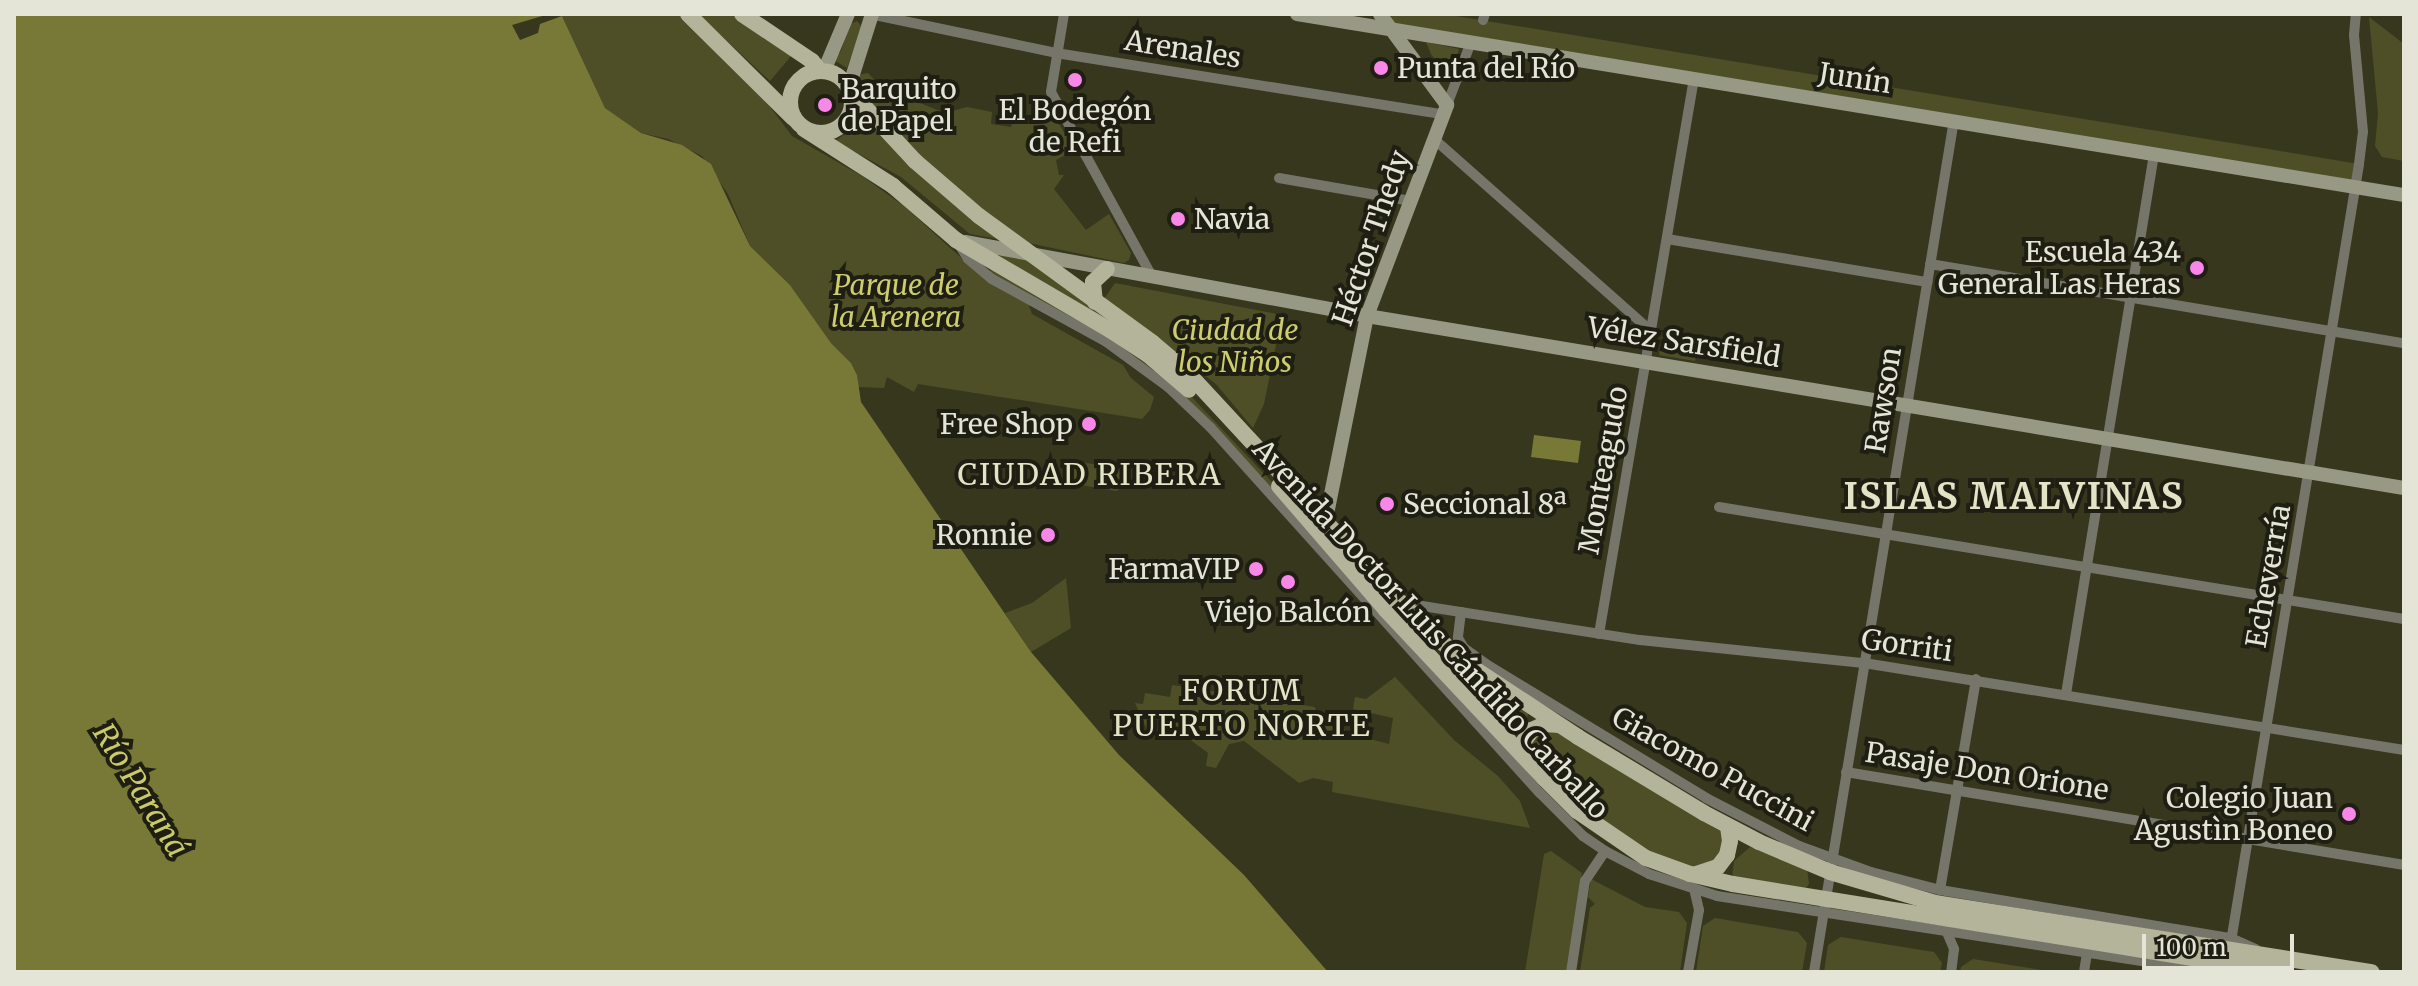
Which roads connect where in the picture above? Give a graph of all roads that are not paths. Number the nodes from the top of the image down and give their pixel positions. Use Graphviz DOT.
graph roads {
  1 [pos="688,14"];
  2 [pos="742,14"];
  3 [pos="848,14"];
  4 [pos="871,14"];
  5 [pos="1064,14"];
  6 [pos="1297,14"];
  7 [pos="1380,14"];
  8 [pos="2356,14"];
  9 [pos="1392,32"];
  10 [pos="1471,42"];
  11 [pos="1056,53"];
  12 [pos="822,71"];
  13 [pos="1694,78"];
  14 [pos="850,89"];
  15 [pos="1445,110"];
  16 [pos="1954,120"];
  17 [pos="800,126"];
  18 [pos="1434,139"];
  19 [pos="2154,154"];
  20 [pos="1279,178"];
  21 [pos="2355,187"];
  22 [pos="2404,195"];
  23 [pos="1411,201"];
  24 [pos="1667,239"];
  25 [pos="956,240"];
  26 [pos="1027,254"];
  27 [pos="1930,264"];
  28 [pos="1107,269"];
  29 [pos="1153,278"];
  30 [pos="1927,282"];
  31 [pos="2131,298"];
  32 [pos="1095,302"];
  33 [pos="1367,316"];
  34 [pos="1651,331"];
  35 [pos="2332,331"];
  36 [pos="2404,343"];
  37 [pos="1646,362"];
  38 [pos="1906,405"];
  39 [pos="2108,438"];
  40 [pos="2309,472"];
  41 [pos="2404,488"];
  42 [pos="1719,507"];
  43 [pos="1885,534"];
  44 [pos="1323,535"];
  45 [pos="2086,567"];
  46 [pos="2288,600"];
  47 [pos="1401,603"];
  48 [pos="1461,612"];
  49 [pos="2404,619"];
  50 [pos="1599,634"];
  51 [pos="1864,663"];
  52 [pos="1976,679"];
  53 [pos="2066,694"];
  54 [pos="1559,725"];
  55 [pos="2267,727"];
  56 [pos="2404,750"];
  57 [pos="1522,754"];
  58 [pos="1846,772"];
  59 [pos="1542,786"];
  60 [pos="1957,790"];
  61 [pos="1728,827"];
  62 [pos="1758,834"];
  63 [pos="2248,839"];
  64 [pos="1634,851"];
  65 [pos="1609,854"];
  66 [pos="1831,865"];
  67 [pos="2404,865"];
  68 [pos="1692,882"];
  69 [pos="1940,890"];
  70 [pos="2003,902"];
  71 [pos="1824,906"];
  72 [pos="1930,915"];
  73 [pos="2016,917"];
  74 [pos="1946,930"];
  75 [pos="2125,945"];
  76 [pos="2087,953"];
  77 [pos="2225,959"];
  78 [pos="2140,961"];
  79 [pos="2272,966"];
  80 [pos="1571,972"];
  81 [pos="1688,972"];
  82 [pos="1814,972"];
  83 [pos="1951,972"];
  84 [pos="2084,972"];
  85 [pos="2246,972"];
  86 [pos="2372,972"];
  1 -- 17 [label="main road, Avenida Doctor Luis Cándido Carballo"];
  2 -- 12 [label="main road"];
  3 -- 12 [label="main road"];
  4 -- 11 [label="street, Arenales"];
  4 -- 14 [label="main road"];
  5 -- 11 [label="street"];
  6 -- 9 [label="main road, Junín"];
  7 -- 9 [label="main road"];
  8 -- 21 [label="street, Echeverría"];
  9 -- 10 [label="main road, Junín"];
  9 -- 15 [label="main road"];
  10 -- 13 [label="main road, Junín"];
  10 -- 15 [label="street, Héctor Thedy"];
  11 -- 15 [label="street, Arenales"];
  11 -- 29 [label="street"];
  12 -- 14 [label="main road"];
  12 -- 17 [label="main road"];
  13 -- 16 [label="main road, Junín"];
  13 -- 24 [label="street, Monteagudo"];
  14 -- 17 [label="main road"];
  14 -- 26 [label="main road, Avenida Doctor Luis Cándido Carballo"];
  15 -- 18 [label="main road, Héctor Thedy"];
  16 -- 19 [label="main road, Junín"];
  16 -- 27 [label="street, Rawson"];
  17 -- 25 [label="main road, Avenida Doctor Luis Cándido Carballo"];
  18 -- 23 [label="main road, Héctor Thedy"];
  18 -- 34 [label="street"];
  19 -- 21 [label="main road, Junín"];
  19 -- 31 [label="street"];
  20 -- 23 [label="street"];
  21 -- 22 [label="main road, Junín"];
  21 -- 35 [label="street, Echeverría"];
  23 -- 33 [label="main road, Héctor Thedy"];
  24 -- 30 [label="street"];
  24 -- 34 [label="street, Monteagudo"];
  25 -- 26 [label="main road, Vélez Sarsfield"];
  25 -- 44 [label="main road, Avenida Doctor Luis Cándido Carballo"];
  26 -- 28 [label="main road, Vélez Sarsfield"];
  26 -- 32 [label="main road, Avenida Doctor Luis Cándido Carballo"];
  27 -- 30 [label="street, Rawson"];
  27 -- 31 [label="street"];
  28 -- 29 [label="main road, Vélez Sarsfield"];
  28 -- 32 [label="main road"];
  29 -- 33 [label="main road, Vélez Sarsfield"];
  30 -- 38 [label="street, Rawson"];
  31 -- 35 [label="street"];
  31 -- 39 [label="street"];
  32 -- 44 [label="main road, Avenida Doctor Luis Cándido Carballo"];
  33 -- 37 [label="main road, Vélez Sarsfield"];
  33 -- 44 [label="main road, Héctor Thedy"];
  34 -- 37 [label="street, Monteagudo"];
  35 -- 36 [label="street"];
  35 -- 40 [label="street, Echeverría"];
  37 -- 38 [label="main road, Vélez Sarsfield"];
  37 -- 50 [label="street, Monteagudo"];
  38 -- 39 [label="main road, Vélez Sarsfield"];
  38 -- 43 [label="street, Rawson"];
  39 -- 40 [label="main road, Vélez Sarsfield"];
  39 -- 45 [label="street"];
  40 -- 41 [label="main road, Vélez Sarsfield"];
  40 -- 46 [label="street, Echeverría"];
  42 -- 43 [label="street"];
  43 -- 45 [label="street"];
  43 -- 51 [label="street, Rawson"];
  44 -- 47 [label="main road, Avenida Doctor Luis Cándido Carballo"];
  44 -- 57 [label="main road, Avenida Doctor Luis Cándido Carballo"];
  44 -- 59 [label="street, Avenida Doctor Luis Cándido Carballo"];
  45 -- 46 [label="street"];
  45 -- 53 [label="street"];
  46 -- 49 [label="street"];
  46 -- 55 [label="street, Echeverría"];
  47 -- 48 [label="street, Gorriti"];
  47 -- 54 [label="main road, Avenida Doctor Luis Cándido Carballo"];
  48 -- 50 [label="street, Gorriti"];
  48 -- 62 [label="street, Giacomo Puccini"];
  50 -- 51 [label="street, Gorriti"];
  51 -- 52 [label="street, Gorriti"];
  51 -- 58 [label="street, Rawson"];
  52 -- 53 [label="street, Gorriti"];
  52 -- 60 [label="street"];
  53 -- 55 [label="street, Gorriti"];
  54 -- 57 [label="main road"];
  54 -- 61 [label="main road, Avenida Doctor Luis Cándido Carballo"];
  55 -- 56 [label="street, Gorriti"];
  55 -- 63 [label="street, Echeverría"];
  57 -- 59 [label="main road, Avenida Doctor Luis Cándido Carballo"];
  58 -- 60 [label="street, Pasaje Don Orione"];
  58 -- 66 [label="street, Rawson"];
  59 -- 64 [label="main road, Avenida Doctor Luis Cándido Carballo"];
  59 -- 65 [label="street, Avenida Doctor Luis Cándido Carballo"];
  60 -- 63 [label="street, Pasaje Don Orione"];
  60 -- 69 [label="street"];
  61 -- 62 [label="main road, Avenida Doctor Luis Cándido Carballo"];
  61 -- 68 [label="main road"];
  62 -- 66 [label="main road, Avenida Doctor Luis Cándido Carballo"];
  63 -- 67 [label="street, Pasaje Don Orione"];
  63 -- 77 [label="street, Echeverría"];
  64 -- 65 [label="main road"];
  64 -- 68 [label="main road, Avenida Doctor Luis Cándido Carballo"];
  65 -- 68 [label="street, Avenida Doctor Luis Cándido Carballo"];
  65 -- 80 [label="street"];
  66 -- 69 [label="street, Giacomo Puccini"];
  66 -- 71 [label="street, Rawson"];
  66 -- 73 [label="main road, Avenida Doctor Luis Cándido Carballo"];
  68 -- 71 [label="main road, Avenida Doctor Luis Cándido Carballo"];
  68 -- 81 [label="street"];
  69 -- 70 [label="street, Giacomo Puccini"];
  70 -- 73 [label="main road"];
  70 -- 77 [label="street, Giacomo Puccini"];
  71 -- 72 [label="main road, Avenida Doctor Luis Cándido Carballo"];
  71 -- 74 [label="street, Avenida Doctor Luis Cándido Carballo"];
  71 -- 82 [label="street, Rawson"];
  72 -- 74 [label="main road"];
  72 -- 75 [label="main road, Avenida Doctor Luis Cándido Carballo"];
  73 -- 77 [label="main road, Avenida Doctor Luis Cándido Carballo"];
  74 -- 76 [label="street, Avenida Doctor Luis Cándido Carballo"];
  74 -- 83 [label="street"];
  75 -- 77 [label="main road, Avenida Doctor Luis Cándido Carballo"];
  75 -- 78 [label="main road"];
  76 -- 78 [label="street, Avenida Doctor Luis Cándido Carballo"];
  76 -- 84 [label="street"];
  77 -- 78 [label="street, Avenida Doctor Luis Cándido Carballo"];
  77 -- 79 [label="main road, Avenida Doctor Luis Cándido Carballo"];
  77 -- 79 [label="street, Avenida Doctor Luis Cándido Carballo"];
  79 -- 85 [label="street, Avenida Doctor Luis Cándido Carballo"];
  79 -- 86 [label="main road, Avenida Doctor Luis Cándido Carballo"];
}
